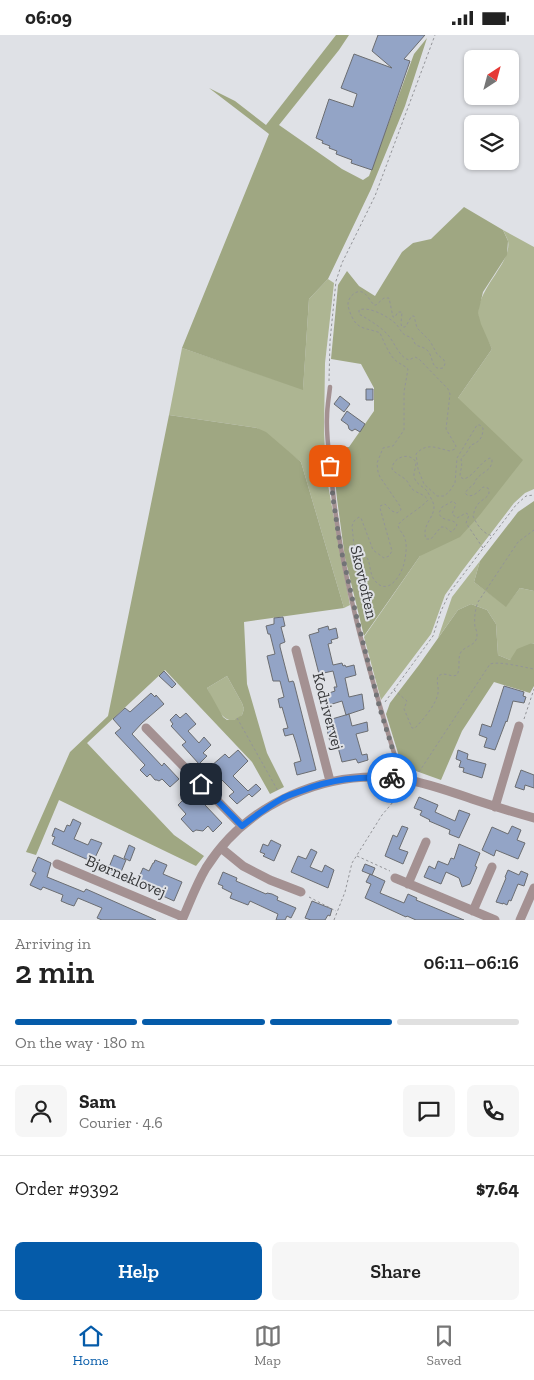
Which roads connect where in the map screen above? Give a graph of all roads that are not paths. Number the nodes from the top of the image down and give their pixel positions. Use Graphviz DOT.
graph roads {
  1 [pos="330,387"];
  2 [pos="296,650"];
  3 [pos="519,726"];
  4 [pos="146,728"];
  5 [pos="407,780"];
  6 [pos="330,781"];
  7 [pos="495,807"];
  8 [pos="534,818"];
  9 [pos="242,826"];
  10 [pos="426,841"];
  11 [pos="221,848"];
  12 [pos="57,864"];
  13 [pos="492,867"];
  14 [pos="395,878"];
  15 [pos="408,884"];
  16 [pos="534,888"];
  17 [pos="301,892"];
  18 [pos="474,911"];
  19 [pos="183,918"];
  20 [pos="495,920"];
  21 [pos="520,920"];
  1 -- 5 [label="lane, Skovtoften"];
  2 -- 6 [label="street, Kodrivervej"];
  3 -- 7 [label="street"];
  4 -- 9 [label="street"];
  5 -- 6 [label="street"];
  5 -- 7 [label="street"];
  6 -- 9 [label="street"];
  7 -- 8 [label="street"];
  9 -- 11 [label="street"];
  10 -- 15 [label="street"];
  11 -- 17 [label="street"];
  11 -- 19 [label="street"];
  12 -- 19 [label="street, Bjørneklovej"];
  13 -- 18 [label="street"];
  14 -- 15 [label="street"];
  15 -- 18 [label="street"];
  16 -- 21 [label="street"];
  18 -- 20 [label="street"];
}
